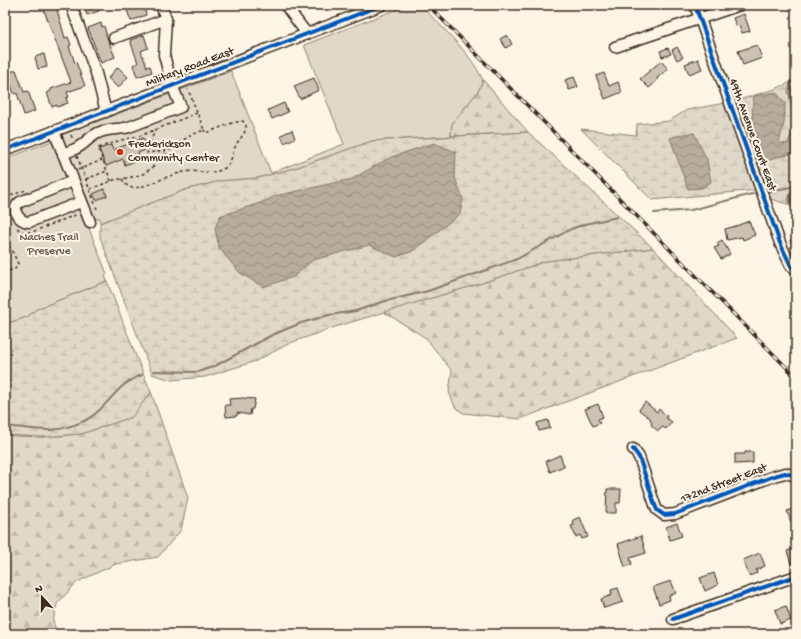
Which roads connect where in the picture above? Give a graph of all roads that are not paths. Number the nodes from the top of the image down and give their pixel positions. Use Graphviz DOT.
graph roads {
  1 [pos="71,5"];
  2 [pos="161,5"];
  3 [pos="285,5"];
  4 [pos="382,5"];
  5 [pos="695,5"];
  6 [pos="740,5"];
  7 [pos="700,17"];
  8 [pos="166,19"];
  9 [pos="307,34"];
  10 [pos="114,38"];
  11 [pos="615,47"];
  12 [pos="172,85"];
  13 [pos="106,112"];
  14 [pos="54,131"];
  15 [pos="5,150"];
  16 [pos="63,154"];
  17 [pos="73,181"];
  18 [pos="82,202"];
  19 [pos="90,222"];
  20 [pos="796,269"];
  21 [pos="633,449"];
  22 [pos="795,476"];
  23 [pos="796,576"];
  24 [pos="673,619"];
  1 -- 13 [label="street"];
  2 -- 8 [label="street"];
  3 -- 9 [label="street"];
  4 -- 9 [label="street, Military Road East"];
  5 -- 7 [label="street, 49th Avenue Court East"];
  6 -- 7 [label="street"];
  7 -- 11 [label="street"];
  7 -- 20 [label="street, 49th Avenue Court East"];
  8 -- 10 [label="street"];
  8 -- 12 [label="street"];
  9 -- 12 [label="street, Military Road East"];
  12 -- 13 [label="street, Military Road East"];
  12 -- 16 [label="street"];
  13 -- 14 [label="street, Military Road East"];
  14 -- 15 [label="street, Military Road East"];
  14 -- 16 [label="street"];
  16 -- 17 [label="street"];
  17 -- 18 [label="street"];
  17 -- 18 [label="street"];
  18 -- 19 [label="street"];
  21 -- 22 [label="street, 172nd Street East"];
  23 -- 24 [label="street"];
}
